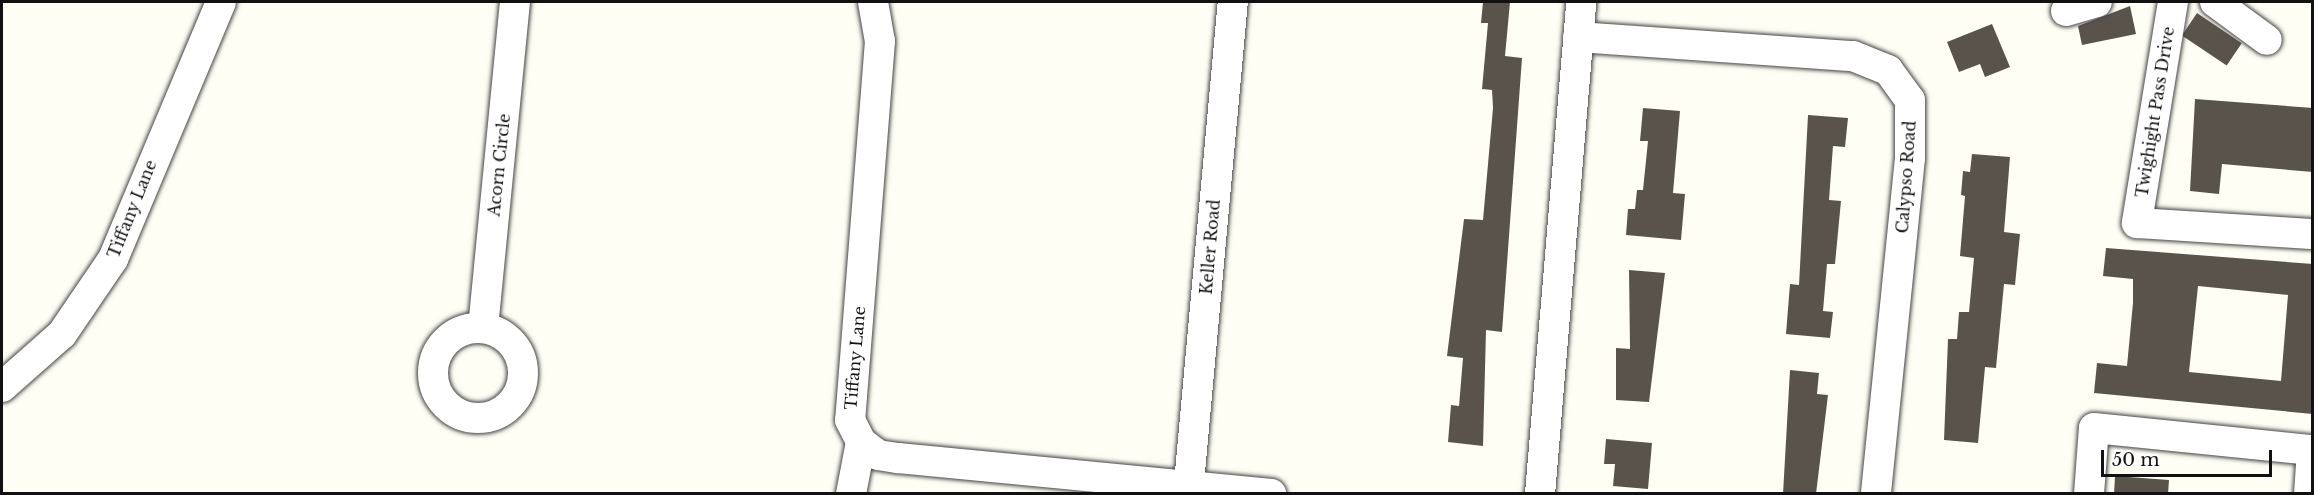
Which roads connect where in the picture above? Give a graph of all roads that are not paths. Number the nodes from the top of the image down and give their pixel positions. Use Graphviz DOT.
graph roads {
  1 [pos="221,2"];
  2 [pos="515,2"];
  3 [pos="873,2"];
  4 [pos="1233,2"];
  5 [pos="1581,2"];
  6 [pos="2097,2"];
  7 [pos="2173,2"];
  8 [pos="2215,2"];
  9 [pos="2066,11"];
  10 [pos="1578,37"];
  11 [pos="2267,40"];
  12 [pos="2313,234"];
  13 [pos="483,328"];
  14 [pos="2,387"];
  15 [pos="861,442"];
  16 [pos="2312,450"];
  17 [pos="1188,490"];
  18 [pos="851,494"];
  19 [pos="1271,494"];
  20 [pos="1540,494"];
  21 [pos="1876,494"];
  22 [pos="2089,494"];
  23 [pos="2309,494"];
  1 -- 14 [label="street, Tiffany Lane"];
  2 -- 13 [label="street, Acorn Circle"];
  3 -- 15 [label="street, Tiffany Lane"];
  4 -- 17 [label="street, Keller Road"];
  5 -- 10 [label="street"];
  6 -- 9 [label="street"];
  7 -- 12 [label="street, Twighight Pass Drive"];
  8 -- 11 [label="street"];
  10 -- 20 [label="street"];
  10 -- 21 [label="street, Calypso Road"];
  15 -- 17 [label="street"];
  15 -- 18 [label="street"];
  16 -- 22 [label="street"];
  16 -- 23 [label="street"];
  17 -- 19 [label="street"];
}
